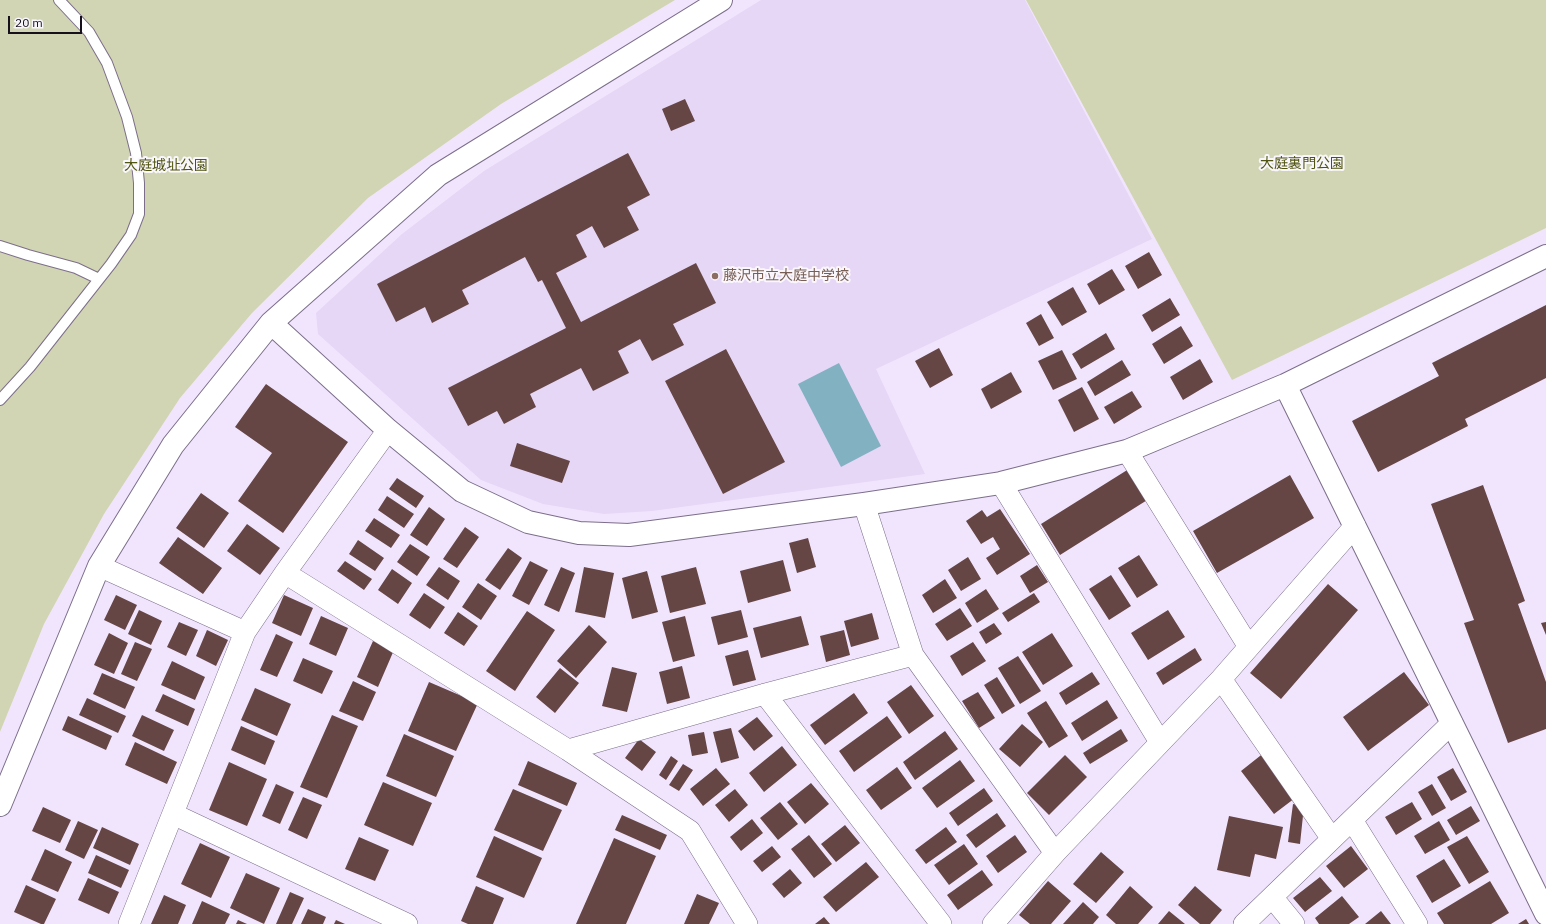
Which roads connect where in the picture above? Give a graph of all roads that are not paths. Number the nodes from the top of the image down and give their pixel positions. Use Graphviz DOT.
graph roads {
  1 [pos="59,0"];
  2 [pos="721,0"];
  3 [pos="0,246"];
  4 [pos="1546,256"];
  5 [pos="99,279"];
  6 [pos="271,323"];
  7 [pos="1284,385"];
  8 [pos="0,400"];
  9 [pos="388,430"];
  10 [pos="1127,451"];
  11 [pos="1001,483"];
  12 [pos="864,504"];
  13 [pos="1355,526"];
  14 [pos="99,566"];
  15 [pos="285,573"];
  16 [pos="245,632"];
  17 [pos="1249,647"];
  18 [pos="913,655"];
  19 [pos="1221,679"];
  20 [pos="765,694"];
  21 [pos="1452,724"];
  22 [pos="1160,742"];
  23 [pos="568,750"];
  24 [pos="0,805"];
  25 [pos="173,814"];
  26 [pos="1352,820"];
  27 [pos="1332,839"];
  28 [pos="1055,853"];
  29 [pos="1272,897"];
  30 [pos="1546,914"];
  31 [pos="999,921"];
  32 [pos="129,924"];
  33 [pos="407,924"];
  34 [pos="747,924"];
  35 [pos="941,924"];
  36 [pos="1244,924"];
  37 [pos="1294,924"];
  38 [pos="1417,924"];
  1 -- 5 [label="lane"];
  2 -- 6 [label="street"];
  3 -- 5 [label="lane"];
  4 -- 7 [label="street"];
  5 -- 8 [label="lane"];
  6 -- 9 [label="street"];
  6 -- 14 [label="street"];
  7 -- 10 [label="street"];
  7 -- 13 [label="street"];
  9 -- 12 [label="street"];
  9 -- 15 [label="street"];
  10 -- 11 [label="street"];
  10 -- 17 [label="street"];
  11 -- 12 [label="street"];
  11 -- 22 [label="street"];
  12 -- 18 [label="street"];
  13 -- 17 [label="street"];
  13 -- 21 [label="street"];
  14 -- 16 [label="street"];
  14 -- 24 [label="street"];
  15 -- 16 [label="street"];
  15 -- 23 [label="street"];
  16 -- 25 [label="street"];
  17 -- 19 [label="street"];
  18 -- 20 [label="street"];
  18 -- 28 [label="street"];
  19 -- 22 [label="street"];
  19 -- 27 [label="street"];
  20 -- 23 [label="street"];
  20 -- 35 [label="street"];
  21 -- 26 [label="street"];
  21 -- 30 [label="street"];
  22 -- 28 [label="street"];
  23 -- 34 [label="street"];
  25 -- 32 [label="street"];
  25 -- 33 [label="street"];
  26 -- 27 [label="street"];
  26 -- 38 [label="street"];
  27 -- 29 [label="street"];
  28 -- 31 [label="street"];
  29 -- 36 [label="street"];
  29 -- 37 [label="street"];
}
